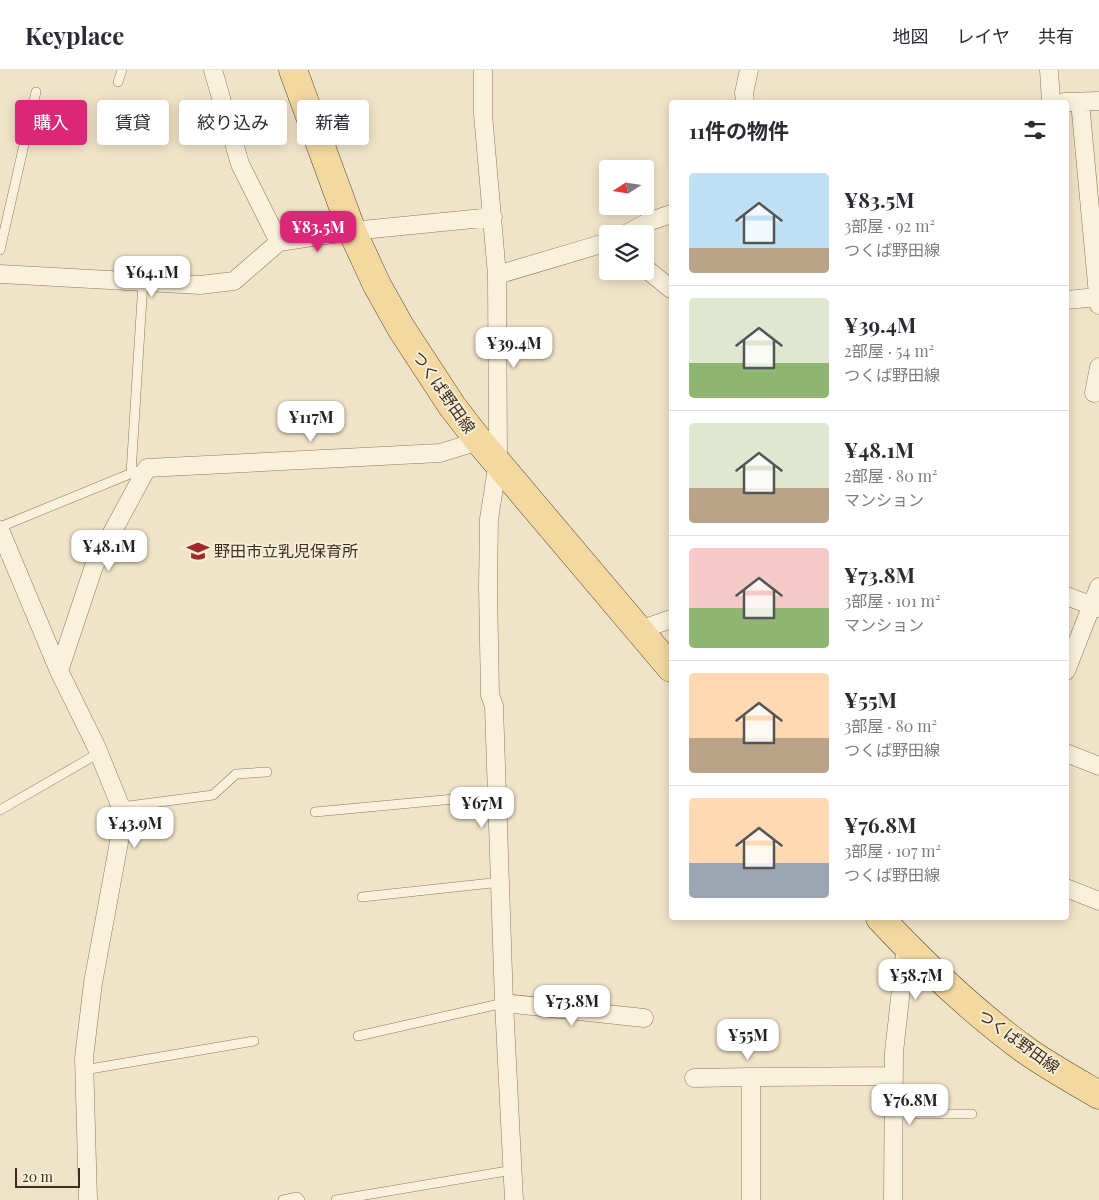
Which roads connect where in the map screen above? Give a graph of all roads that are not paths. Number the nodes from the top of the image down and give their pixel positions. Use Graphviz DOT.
graph roads {
  1 [pos="122,70"];
  2 [pos="213,70"];
  3 [pos="293,70"];
  4 [pos="483,70"];
  5 [pos="749,70"];
  6 [pos="1049,70"];
  7 [pos="118,82"];
  8 [pos="36,92"];
  9 [pos="745,100"];
  10 [pos="1051,100"];
  11 [pos="1099,101"];
  12 [pos="1072,102"];
  13 [pos="669,215"];
  14 [pos="493,216"];
  15 [pos="642,225"];
  16 [pos="352,231"];
  17 [pos="279,242"];
  18 [pos="599,245"];
  19 [pos="0,250"];
  20 [pos="0,274"];
  21 [pos="497,275"];
  22 [pos="654,275"];
  23 [pos="144,282"];
  24 [pos="669,287"];
  25 [pos="1069,300"];
  26 [pos="1099,301"];
  27 [pos="1099,367"];
  28 [pos="1094,393"];
  29 [pos="479,441"];
  30 [pos="498,462"];
  31 [pos="139,470"];
  32 [pos="1,532"];
  33 [pos="1099,587"];
  34 [pos="1069,597"];
  35 [pos="1095,606"];
  36 [pos="669,620"];
  37 [pos="640,630"];
  38 [pos="1069,664"];
  39 [pos="669,666"];
  40 [pos="59,671"];
  41 [pos="99,753"];
  42 [pos="1069,754"];
  43 [pos="1099,766"];
  44 [pos="267,772"];
  45 [pos="497,795"];
  46 [pos="121,807"];
  47 [pos="0,810"];
  48 [pos="315,812"];
  49 [pos="501,882"];
  50 [pos="1069,889"];
  51 [pos="362,897"];
  52 [pos="1099,901"];
  53 [pos="882,920"];
  54 [pos="906,945"];
  55 [pos="504,1003"];
  56 [pos="644,1018"];
  57 [pos="358,1036"];
  58 [pos="254,1041"];
  59 [pos="84,1070"];
  60 [pos="894,1076"];
  61 [pos="751,1077"];
  62 [pos="694,1078"];
  63 [pos="1099,1095"];
  64 [pos="894,1114"];
  65 [pos="972,1114"];
  66 [pos="513,1170"];
  67 [pos="88,1200"];
  68 [pos="283,1200"];
  69 [pos="300,1200"];
  70 [pos="336,1200"];
  71 [pos="514,1200"];
  72 [pos="751,1200"];
  73 [pos="893,1200"];
  1 -- 7 [label="lane"];
  2 -- 17 [label="street"];
  3 -- 16 [label="main road, つくば野田線"];
  4 -- 14 [label="street"];
  5 -- 9 [label="street"];
  6 -- 10 [label="street"];
  8 -- 19 [label="lane"];
  11 -- 12 [label="street"];
  12 -- 26 [label="street"];
  13 -- 15 [label="street"];
  14 -- 16 [label="street"];
  14 -- 21 [label="street"];
  16 -- 17 [label="street"];
  16 -- 29 [label="main road, つくば野田線"];
  17 -- 23 [label="street"];
  18 -- 21 [label="street"];
  20 -- 23 [label="street"];
  21 -- 30 [label="street"];
  22 -- 24 [label="street"];
  23 -- 31 [label="lane"];
  25 -- 26 [label="street"];
  27 -- 28 [label="street"];
  29 -- 30 [label="main road, つくば野田線"];
  29 -- 31 [label="street"];
  30 -- 37 [label="main road, つくば野田線"];
  30 -- 45 [label="street"];
  31 -- 32 [label="lane"];
  31 -- 40 [label="street"];
  32 -- 40 [label="street"];
  33 -- 35 [label="street"];
  34 -- 35 [label="street"];
  35 -- 38 [label="street"];
  36 -- 37 [label="street"];
  37 -- 39 [label="main road, つくば野田線"];
  40 -- 41 [label="street"];
  41 -- 46 [label="street"];
  41 -- 47 [label="lane"];
  42 -- 43 [label="street"];
  44 -- 46 [label="lane"];
  45 -- 48 [label="lane"];
  45 -- 49 [label="street"];
  46 -- 59 [label="street"];
  49 -- 51 [label="lane"];
  49 -- 55 [label="street"];
  50 -- 52 [label="street"];
  53 -- 54 [label="main road, つくば野田線"];
  54 -- 60 [label="street"];
  54 -- 63 [label="main road, つくば野田線"];
  55 -- 56 [label="street"];
  55 -- 57 [label="lane"];
  55 -- 66 [label="street"];
  58 -- 59 [label="lane"];
  59 -- 67 [label="street"];
  60 -- 61 [label="street"];
  60 -- 64 [label="street"];
  61 -- 62 [label="street"];
  61 -- 72 [label="street"];
  64 -- 65 [label="lane"];
  64 -- 73 [label="street"];
  66 -- 70 [label="lane"];
  66 -- 71 [label="street"];
  68 -- 69 [label="lane"];
}
